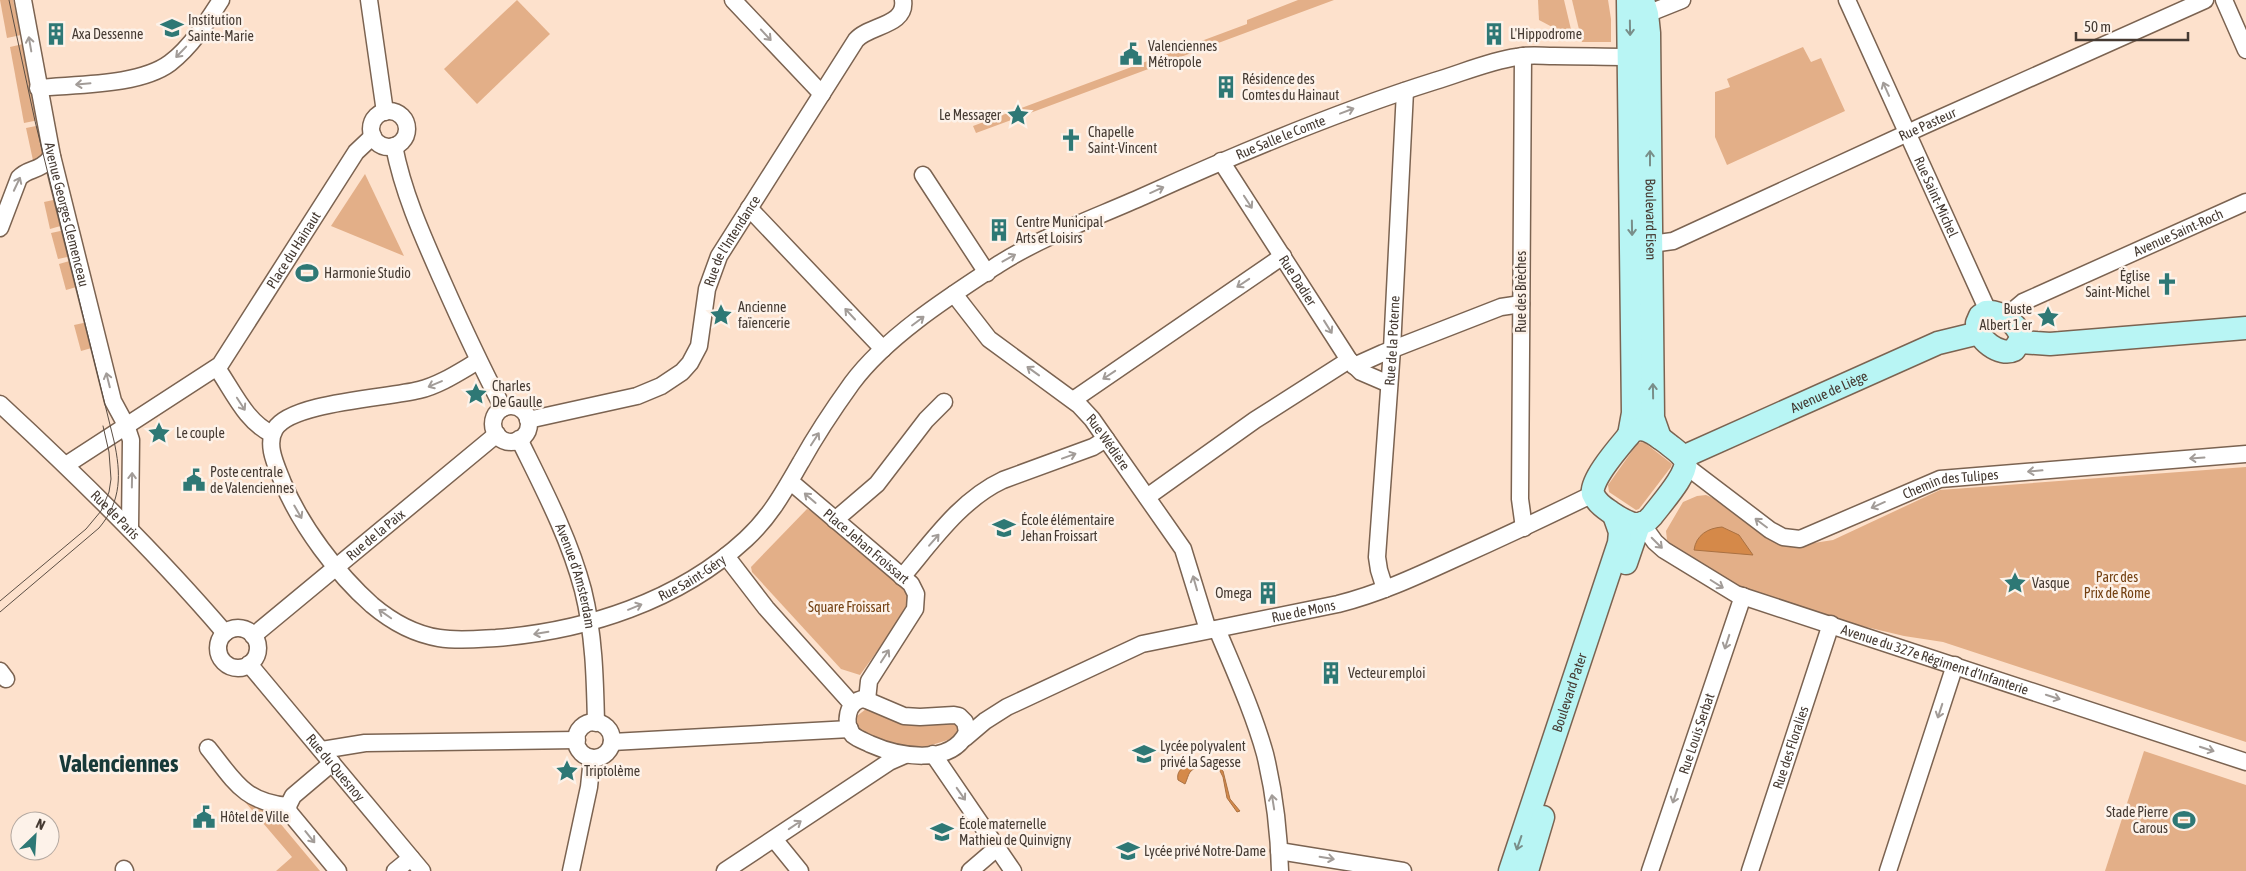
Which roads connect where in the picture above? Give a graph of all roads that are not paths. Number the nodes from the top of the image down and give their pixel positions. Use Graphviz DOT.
graph roads {
  1 [pos="23,0"];
  2 [pos="221,0"];
  3 [pos="369,0"];
  4 [pos="733,0"];
  5 [pos="903,0"];
  6 [pos="1628,0"];
  7 [pos="1682,0"];
  8 [pos="1847,0"];
  9 [pos="2204,0"];
  10 [pos="2224,0"];
  11 [pos="1645,7"];
  12 [pos="2246,50"];
  13 [pos="1523,56"];
  14 [pos="1630,57"];
  15 [pos="38,88"];
  16 [pos="1405,91"];
  17 [pos="822,94"];
  18 [pos="385,112"];
  19 [pos="1906,133"];
  20 [pos="373,136"];
  21 [pos="394,146"];
  22 [pos="52,156"];
  23 [pos="1221,161"];
  24 [pos="923,175"];
  25 [pos="2246,202"];
  26 [pos="749,208"];
  27 [pos="0,228"];
  28 [pos="1651,244"];
  29 [pos="1283,256"];
  30 [pos="987,273"];
  31 [pos="954,294"];
  32 [pos="1521,304"];
  33 [pos="1996,314"];
  34 [pos="2246,328"];
  35 [pos="1978,333"];
  36 [pos="2020,342"];
  37 [pos="883,349"];
  38 [pos="1392,349"];
  39 [pos="478,361"];
  40 [pos="1351,363"];
  41 [pos="218,368"];
  42 [pos="1389,384"];
  43 [pos="1072,400"];
  44 [pos="944,402"];
  45 [pos="0,404"];
  46 [pos="503,408"];
  47 [pos="528,420"];
  48 [pos="126,425"];
  49 [pos="272,434"];
  50 [pos="497,434"];
  51 [pos="1629,435"];
  52 [pos="1660,438"];
  53 [pos="519,439"];
  54 [pos="1106,440"];
  55 [pos="2246,454"];
  56 [pos="1684,462"];
  57 [pos="66,465"];
  58 [pos="791,482"];
  59 [pos="1593,494"];
  60 [pos="1146,497"];
  61 [pos="1614,514"];
  62 [pos="835,520"];
  63 [pos="1640,525"];
  64 [pos="130,528"];
  65 [pos="1524,528"];
  66 [pos="726,556"];
  67 [pos="338,568"];
  68 [pos="902,577"];
  69 [pos="1385,589"];
  70 [pos="1742,596"];
  71 [pos="589,623"];
  72 [pos="1831,624"];
  73 [pos="1212,630"];
  74 [pos="225,633"];
  75 [pos="253,636"];
  76 [pos="249,664"];
  77 [pos="1955,664"];
  78 [pos="860,702"];
  79 [pos="1008,707"];
  80 [pos="954,715"];
  81 [pos="596,723"];
  82 [pos="850,729"];
  83 [pos="965,738"];
  84 [pos="577,740"];
  85 [pos="612,742"];
  86 [pos="208,748"];
  87 [pos="322,750"];
  88 [pos="933,754"];
  89 [pos="905,755"];
  90 [pos="592,758"];
  91 [pos="2246,762"];
  92 [pos="332,763"];
  93 [pos="288,806"];
  94 [pos="774,839"];
  95 [pos="998,847"];
  96 [pos="1279,850"];
  97 [pos="411,858"];
  98 [pos="338,871"];
  99 [pos="395,871"];
  100 [pos="422,871"];
  101 [pos="571,871"];
  102 [pos="725,871"];
  103 [pos="800,871"];
  104 [pos="970,871"];
  105 [pos="1013,871"];
  106 [pos="1280,871"];
  107 [pos="1403,871"];
  108 [pos="1510,871"];
  109 [pos="1527,871"];
  110 [pos="1650,871"];
  111 [pos="1750,871"];
  112 [pos="1888,871"];
  15 -- 1 [label="street, Avenue Georges Clemenceau, one-way"];
  2 -- 15 [label="street, one-way"];
  3 -- 18 [label="street"];
  4 -- 17 [label="street, one-way"];
  5 -- 17 [label="street, Rue de l'Intendance"];
  6 -- 14 [label="main road, Boulevard Eisen, one-way"];
  7 -- 11 [label="street"];
  19 -- 8 [label="street, Rue Saint-Michel, one-way"];
  9 -- 19 [label="street, Rue Pasteur"];
  10 -- 12 [label="street"];
  28 -- 11 [label="main road, Boulevard Eisen, one-way"];
  13 -- 14 [label="street, Rue Salle le Comte"];
  13 -- 16 [label="street, Rue Salle le Comte"];
  13 -- 32 [label="street, Rue des Brèches"];
  14 -- 51 [label="main road, Boulevard Eisen, one-way"];
  15 -- 22 [label="street, Avenue Georges Clemenceau"];
  23 -- 16 [label="street, Rue Salle le Comte, one-way"];
  16 -- 38 [label="street, Rue de la Poterne"];
  17 -- 26 [label="street, Rue de l'Intendance"];
  18 -- 20 [label="street"];
  18 -- 21 [label="street"];
  19 -- 28 [label="street, Rue Pasteur"];
  19 -- 33 [label="street, Rue Saint-Michel"];
  20 -- 21 [label="street"];
  20 -- 41 [label="street, Place du Hainaut"];
  21 -- 39 [label="street"];
  27 -- 22 [label="street, one-way"];
  48 -- 22 [label="street, Avenue Georges Clemenceau, one-way"];
  23 -- 29 [label="street, Rue Dadier, one-way"];
  30 -- 23 [label="street, Rue Salle le Comte, one-way"];
  24 -- 30 [label="street"];
  25 -- 33 [label="street, Avenue Saint-Roch"];
  37 -- 26 [label="street, one-way"];
  26 -- 47 [label="street, Rue de l'Intendance"];
  52 -- 28 [label="main road, Boulevard Eisen, one-way"];
  29 -- 40 [label="street, Rue Dadier, one-way"];
  29 -- 43 [label="street, one-way"];
  30 -- 31 [label="street, Rue Salle le Comte"];
  37 -- 31 [label="street, Rue Saint-Géry, one-way"];
  43 -- 31 [label="street, Rue Wédière, one-way"];
  32 -- 38 [label="street"];
  32 -- 65 [label="street, Rue des Brèches"];
  33 -- 35 [label="main road"];
  33 -- 36 [label="main road"];
  34 -- 36 [label="main road"];
  35 -- 36 [label="main road"];
  35 -- 56 [label="main road, Avenue de Liège"];
  58 -- 37 [label="street, Rue Saint-Géry, one-way"];
  38 -- 40 [label="street"];
  38 -- 42 [label="street, Rue de la Poterne"];
  39 -- 46 [label="street"];
  39 -- 49 [label="street, one-way"];
  40 -- 42 [label="street, Rue Dadier"];
  40 -- 60 [label="street"];
  41 -- 48 [label="street"];
  41 -- 49 [label="street, one-way"];
  42 -- 69 [label="street, Rue de la Poterne"];
  43 -- 54 [label="street, Rue Wédière"];
  44 -- 62 [label="street"];
  45 -- 57 [label="street, Rue de Paris"];
  46 -- 47 [label="street"];
  46 -- 50 [label="street"];
  47 -- 53 [label="street"];
  48 -- 57 [label="street"];
  64 -- 48 [label="street, Avenue Georges Clemenceau, one-way"];
  49 -- 67 [label="street, Rue Saint-Géry, one-way"];
  50 -- 53 [label="street"];
  50 -- 67 [label="street, Rue de la Paix"];
  51 -- 52 [label="main road"];
  51 -- 59 [label="main road"];
  52 -- 56 [label="main road"];
  53 -- 71 [label="street, Avenue d'Amsterdam"];
  54 -- 60 [label="street, Rue Wédière"];
  68 -- 54 [label="street, one-way"];
  55 -- 56 [label="street, Chemin des Tulipes, one-way"];
  56 -- 63 [label="main road"];
  57 -- 64 [label="street, Rue de Paris"];
  62 -- 58 [label="street, Place Jehan Froissart, one-way"];
  58 -- 66 [label="street, Rue Saint-Géry"];
  59 -- 61 [label="main road"];
  59 -- 65 [label="street, Rue de Mons"];
  73 -- 60 [label="street, Rue Wédière, one-way"];
  61 -- 63 [label="main road"];
  61 -- 108 [label="main road, Boulevard Pater, one-way"];
  62 -- 68 [label="street, Place Jehan Froissart"];
  63 -- 70 [label="street, Avenue du 327e Régiment d'Infanterie, one-way"];
  63 -- 109 [label="main road, Boulevard Pater"];
  64 -- 74 [label="street, Rue de Paris"];
  65 -- 69 [label="street, Rue de Mons"];
  71 -- 66 [label="street, Rue Saint-Géry, one-way"];
  66 -- 78 [label="street"];
  71 -- 67 [label="street, Rue Saint-Géry, one-way"];
  67 -- 75 [label="street, Rue de la Paix"];
  78 -- 68 [label="street, Place Jehan Froissart, one-way"];
  69 -- 73 [label="street, Rue de Mons"];
  70 -- 72 [label="street, Avenue du 327e Régiment d'Infanterie"];
  70 -- 110 [label="street, Rue Louis Serbat, one-way"];
  71 -- 81 [label="street, Avenue d'Amsterdam"];
  72 -- 77 [label="street, Avenue du 327e Régiment d'Infanterie"];
  72 -- 111 [label="street, Rue des Floralies"];
  73 -- 79 [label="street, Rue de Mons"];
  96 -- 73 [label="street, Rue Wédière, one-way"];
  74 -- 75 [label="street"];
  74 -- 76 [label="street"];
  75 -- 76 [label="street"];
  76 -- 87 [label="street, Rue du Quesnoy"];
  77 -- 91 [label="street, Avenue du 327e Régiment d'Infanterie, one-way"];
  77 -- 112 [label="street, one-way"];
  78 -- 80 [label="street, Rue de Mons"];
  78 -- 82 [label="street, Place Jehan Froissart"];
  79 -- 80 [label="street, Rue de Mons"];
  79 -- 83 [label="street, Rue de Mons"];
  80 -- 83 [label="street"];
  81 -- 84 [label="street"];
  81 -- 85 [label="street"];
  82 -- 85 [label="street"];
  82 -- 89 [label="street"];
  83 -- 88 [label="street, Rue de Mons"];
  84 -- 87 [label="street"];
  84 -- 90 [label="street"];
  85 -- 90 [label="street"];
  86 -- 93 [label="street"];
  87 -- 92 [label="street, Rue du Quesnoy"];
  88 -- 89 [label="street, Rue de Mons"];
  88 -- 95 [label="street, one-way"];
  94 -- 89 [label="street, one-way"];
  90 -- 101 [label="street"];
  92 -- 93 [label="street"];
  92 -- 97 [label="street, Rue du Quesnoy"];
  93 -- 98 [label="street, one-way"];
  94 -- 102 [label="street"];
  94 -- 103 [label="street"];
  95 -- 104 [label="street"];
  95 -- 105 [label="street"];
  96 -- 106 [label="street, Rue Wédière"];
  96 -- 107 [label="street, one-way"];
  97 -- 99 [label="street"];
  97 -- 100 [label="street, Rue du Quesnoy"];
}
